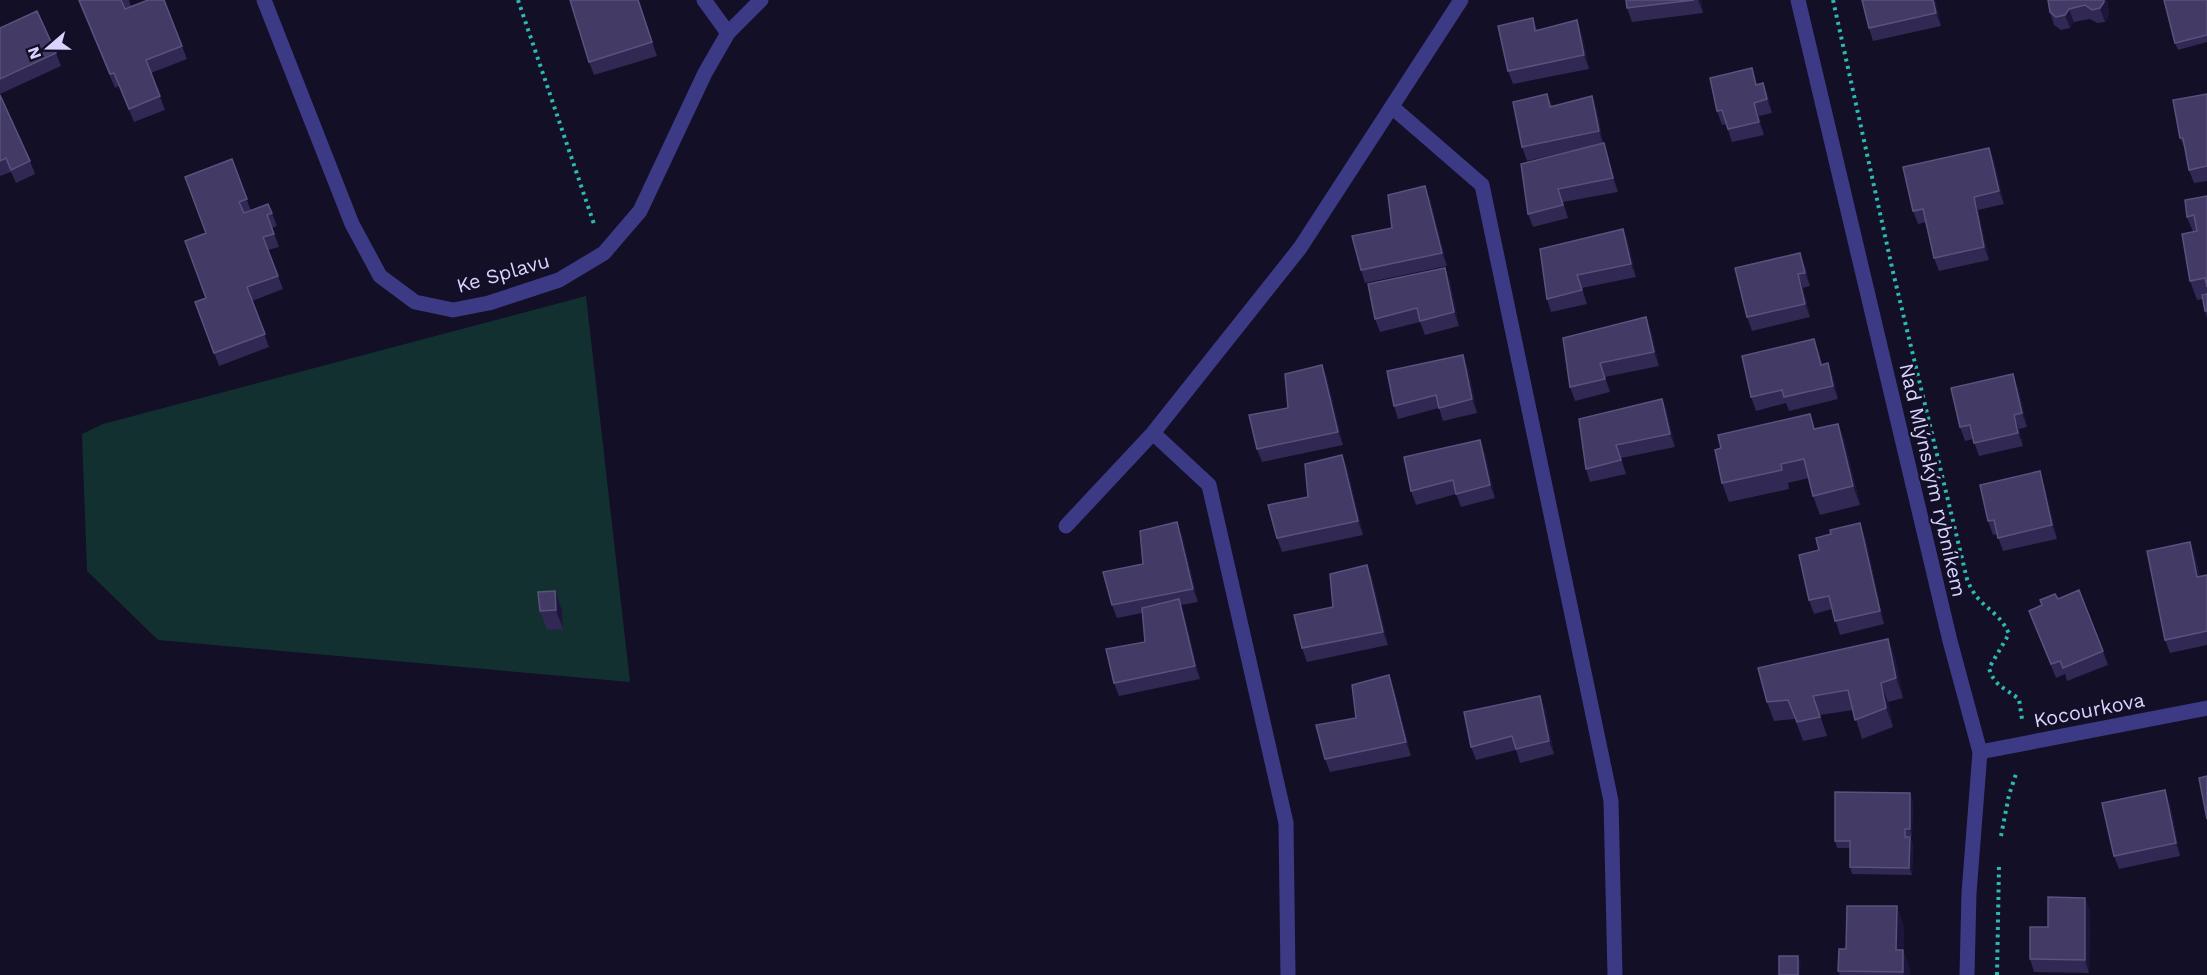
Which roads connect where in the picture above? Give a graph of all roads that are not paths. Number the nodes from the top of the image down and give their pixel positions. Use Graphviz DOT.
graph roads {
  1 [pos="264,0"];
  2 [pos="704,0"];
  3 [pos="762,0"];
  4 [pos="1461,0"];
  5 [pos="1798,0"];
  6 [pos="728,33"];
  7 [pos="1392,107"];
  8 [pos="1153,432"];
  9 [pos="1066,526"];
  10 [pos="2207,708"];
  11 [pos="1980,752"];
  12 [pos="1288,975"];
  13 [pos="1616,975"];
  14 [pos="1967,975"];
  1 -- 6 [label="street, Ke Splavu"];
  2 -- 6 [label="street"];
  3 -- 6 [label="street, Ke Splavu"];
  4 -- 7 [label="street"];
  5 -- 11 [label="street, Nad Mlýnským rybníkem"];
  7 -- 8 [label="street"];
  7 -- 13 [label="street"];
  8 -- 9 [label="street"];
  8 -- 12 [label="street"];
  10 -- 11 [label="street, Kocourkova"];
  11 -- 14 [label="street, Nad Mlýnským rybníkem"];
}
